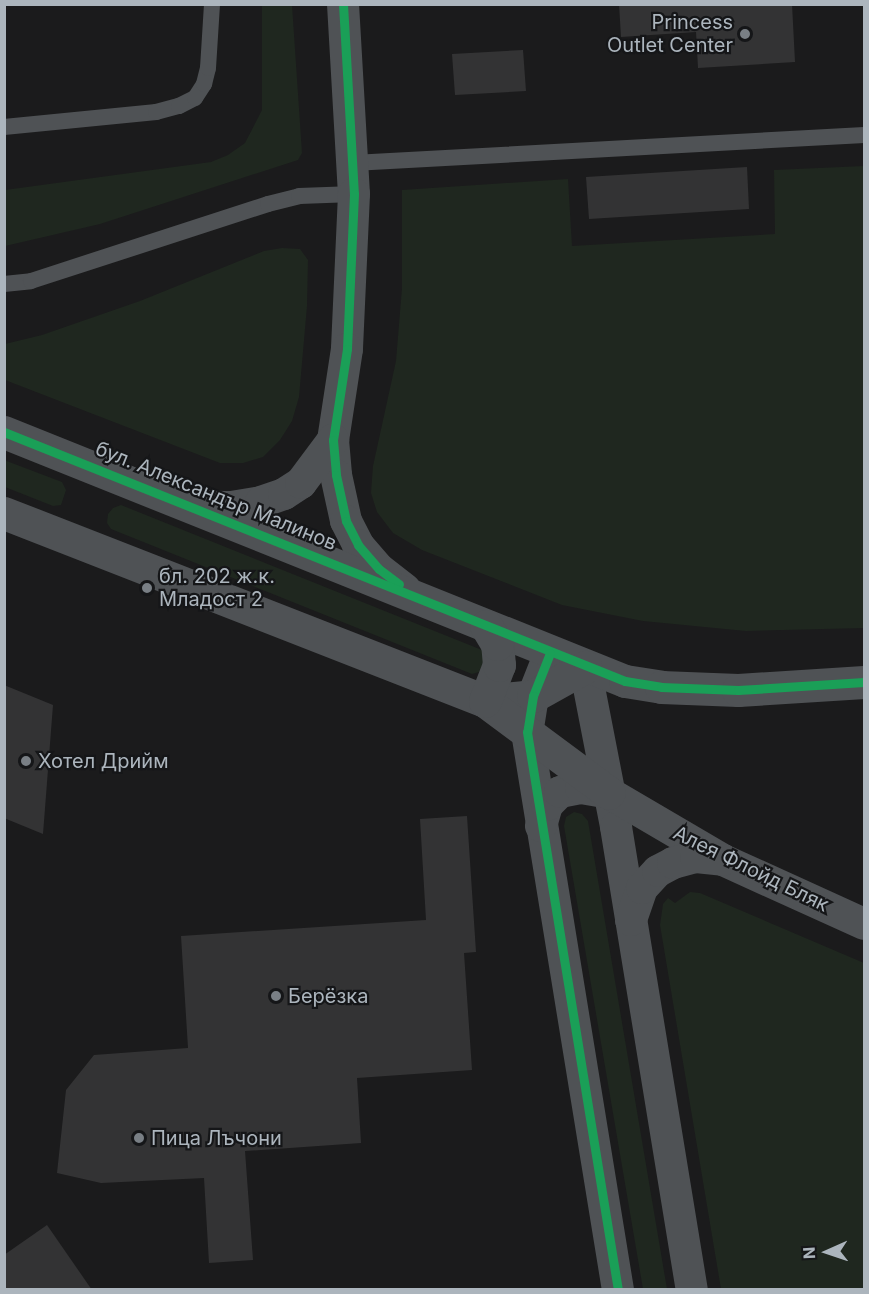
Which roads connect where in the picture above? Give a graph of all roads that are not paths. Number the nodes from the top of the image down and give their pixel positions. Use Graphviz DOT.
graph roads {
  1 [pos="212,4"];
  2 [pos="343,4"];
  3 [pos="4,126"];
  4 [pos="864,135"];
  5 [pos="354,178"];
  6 [pos="4,284"];
  7 [pos="4,432"];
  8 [pos="333,440"];
  9 [pos="195,506"];
  10 [pos="4,513"];
  11 [pos="414,596"];
  12 [pos="486,626"];
  13 [pos="550,653"];
  14 [pos="585,667"];
  15 [pos="864,682"];
  16 [pos="533,696"];
  17 [pos="485,701"];
  18 [pos="527,732"];
  19 [pos="609,793"];
  20 [pos="541,826"];
  21 [pos="723,860"];
  22 [pos="631,920"];
  23 [pos="864,924"];
  24 [pos="618,1290"];
  25 [pos="692,1290"];
  1 -- 3 [label="lane"];
  2 -- 5 [label="street"];
  4 -- 5 [label="lane"];
  5 -- 6 [label="lane"];
  5 -- 8 [label="street"];
  7 -- 9 [label="street, бул. Александър Малинов"];
  8 -- 9 [label="street"];
  8 -- 11 [label="street"];
  9 -- 11 [label="street, бул. Александър Малинов"];
  10 -- 17 [label="street"];
  11 -- 12 [label="street, бул. Александър Малинов"];
  12 -- 13 [label="street, бул. Александър Малинов"];
  12 -- 17 [label="street"];
  13 -- 14 [label="street, бул. Александър Малинов"];
  13 -- 16 [label="street"];
  14 -- 15 [label="street, бул. Александър Малинов"];
  14 -- 16 [label="street"];
  14 -- 19 [label="street"];
  16 -- 17 [label="street"];
  16 -- 18 [label="street"];
  17 -- 18 [label="street, Алея Флойд Бляк"];
  18 -- 19 [label="street, Алея Флойд Бляк"];
  18 -- 20 [label="street"];
  19 -- 20 [label="street, Алея Флойд Бляк"];
  19 -- 21 [label="street, Алея Флойд Бляк"];
  19 -- 22 [label="street"];
  20 -- 24 [label="street"];
  21 -- 22 [label="street"];
  21 -- 23 [label="street, Алея Флойд Бляк"];
  22 -- 25 [label="street"];
}
